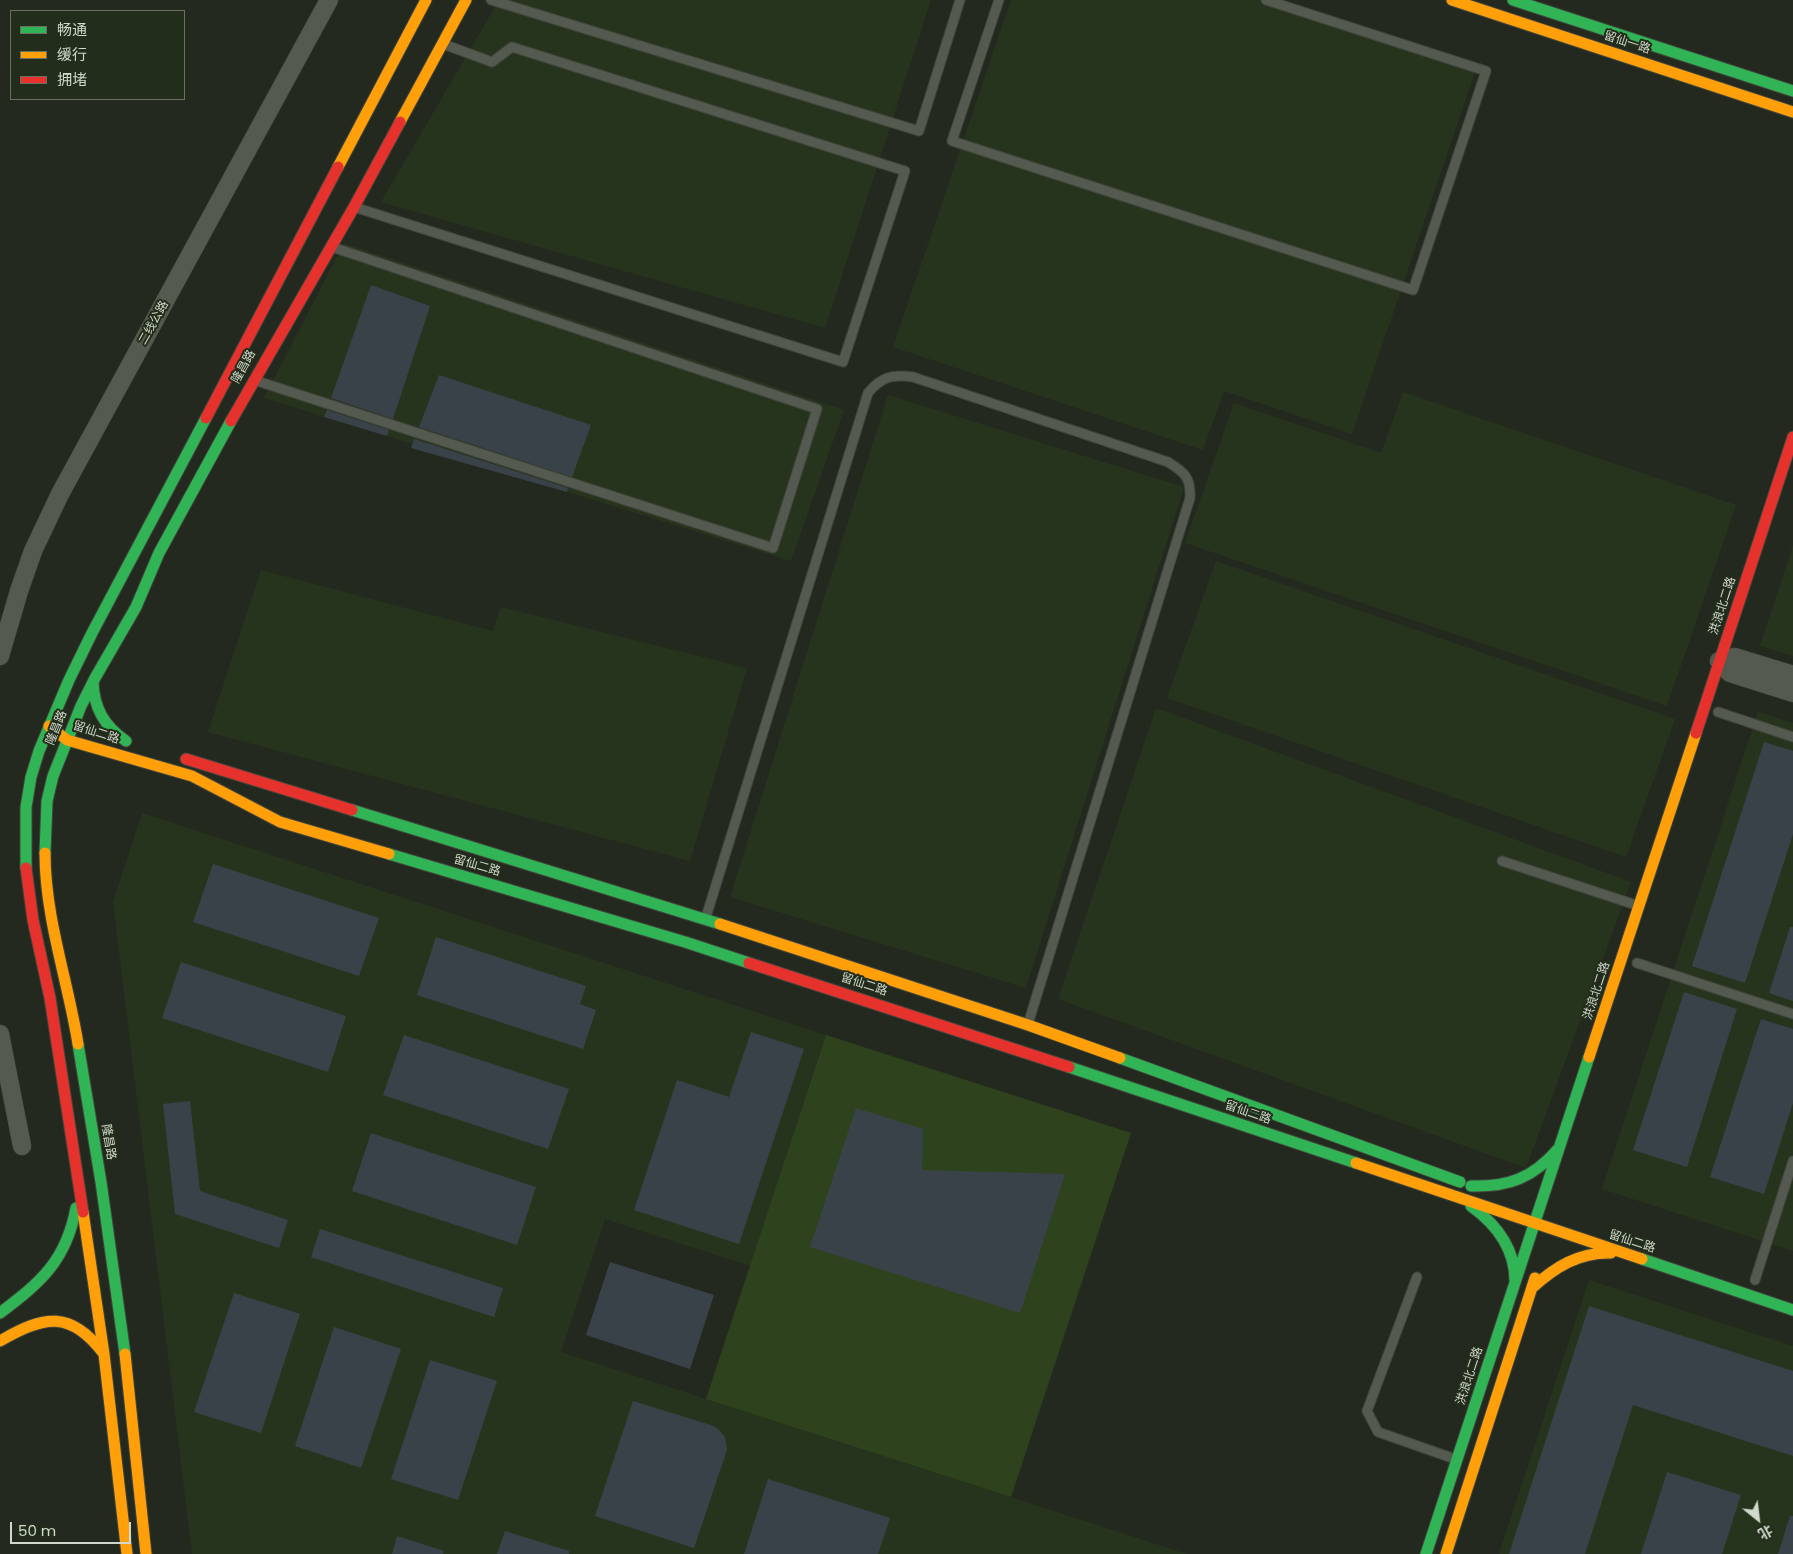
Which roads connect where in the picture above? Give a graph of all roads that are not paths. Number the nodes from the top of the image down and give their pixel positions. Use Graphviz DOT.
graph roads {
  1 [pos="330,0"];
  2 [pos="426,0"];
  3 [pos="466,0"];
  4 [pos="491,0"];
  5 [pos="960,0"];
  6 [pos="999,0"];
  7 [pos="1266,0"];
  8 [pos="1452,0"];
  9 [pos="1513,0"];
  10 [pos="1291,4"];
  11 [pos="442,44"];
  12 [pos="1793,91"];
  13 [pos="1793,112"];
  14 [pos="354,207"];
  15 [pos="332,247"];
  16 [pos="253,380"];
  17 [pos="1793,437"];
  18 [pos="0,656"];
  19 [pos="1730,664"];
  20 [pos="1793,675"];
  21 [pos="93,682"];
  22 [pos="1793,694"];
  23 [pos="1718,712"];
  24 [pos="49,726"];
  25 [pos="78,726"];
  26 [pos="99,733"];
  27 [pos="1793,736"];
  28 [pos="67,740"];
  29 [pos="171,755"];
  30 [pos="275,802"];
  31 [pos="1502,861"];
  32 [pos="1639,906"];
  33 [pos="706,919"];
  34 [pos="1637,963"];
  35 [pos="1793,1014"];
  36 [pos="1028,1024"];
  37 [pos="0,1034"];
  38 [pos="22,1146"];
  39 [pos="1560,1147"];
  40 [pos="1793,1161"];
  41 [pos="79,1185"];
  42 [pos="1471,1186"];
  43 [pos="1496,1194"];
  44 [pos="1461,1200"];
  45 [pos="1543,1212"];
  46 [pos="1534,1224"];
  47 [pos="1550,1233"];
  48 [pos="1625,1254"];
  49 [pos="1539,1265"];
  50 [pos="1417,1278"];
  51 [pos="1755,1280"];
  52 [pos="1515,1283"];
  53 [pos="1532,1288"];
  54 [pos="1793,1310"];
  55 [pos="0,1313"];
  56 [pos="0,1341"];
  57 [pos="104,1354"];
  58 [pos="1457,1460"];
  59 [pos="127,1554"];
  60 [pos="146,1554"];
  61 [pos="1426,1554"];
  62 [pos="1446,1554"];
  1 -- 18 [label="street, 二线公路"];
  2 -- 24 [label="street, 隆昌路"];
  3 -- 11 [label="street, 隆昌路"];
  4 -- 5 [label="lane"];
  6 -- 10 [label="lane"];
  7 -- 10 [label="lane"];
  8 -- 13 [label="street, 留仙一路"];
  9 -- 12 [label="street, 留仙一路"];
  11 -- 14 [label="street, 隆昌路"];
  11 -- 14 [label="lane"];
  14 -- 15 [label="street, 隆昌路"];
  15 -- 16 [label="street, 隆昌路"];
  15 -- 16 [label="lane"];
  16 -- 21 [label="street, 隆昌路"];
  17 -- 19 [label="street, 洪浪北二路"];
  19 -- 20 [label="street"];
  19 -- 22 [label="street"];
  19 -- 32 [label="street, 洪浪北二路"];
  21 -- 25 [label="street, 隆昌路"];
  21 -- 26 [label="street, 留仙二路"];
  23 -- 27 [label="lane"];
  24 -- 25 [label="street, 留仙二路"];
  24 -- 28 [label="street, 留仙二路"];
  24 -- 41 [label="street, 隆昌路"];
  25 -- 28 [label="street, 隆昌路"];
  28 -- 30 [label="street, 留仙二路"];
  28 -- 60 [label="street, 隆昌路"];
  29 -- 30 [label="street, 留仙二路"];
  30 -- 33 [label="street, 留仙二路"];
  30 -- 44 [label="street, 留仙二路"];
  31 -- 32 [label="lane"];
  32 -- 39 [label="street, 洪浪北二路"];
  33 -- 36 [label="street, 留仙二路"];
  33 -- 36 [label="lane"];
  34 -- 35 [label="lane"];
  36 -- 42 [label="street, 留仙二路"];
  37 -- 38 [label="street"];
  39 -- 42 [label="street"];
  39 -- 45 [label="street, 洪浪北二路"];
  40 -- 51 [label="lane"];
  41 -- 55 [label="street"];
  41 -- 57 [label="street, 隆昌路"];
  42 -- 43 [label="street, 留仙二路"];
  44 -- 46 [label="street, 留仙二路"];
  44 -- 52 [label="street"];
  45 -- 46 [label="street, 洪浪北二路"];
  45 -- 47 [label="street, 洪浪北二路"];
  46 -- 47 [label="street, 留仙二路"];
  46 -- 52 [label="street, 洪浪北二路"];
  47 -- 48 [label="street, 留仙二路"];
  48 -- 53 [label="street"];
  48 -- 54 [label="street, 留仙二路"];
  49 -- 53 [label="street"];
  50 -- 58 [label="lane"];
  52 -- 58 [label="street, 洪浪北二路"];
  53 -- 62 [label="street"];
  56 -- 57 [label="street"];
  57 -- 59 [label="street, 隆昌路"];
  58 -- 61 [label="street, 洪浪北二路"];
}
